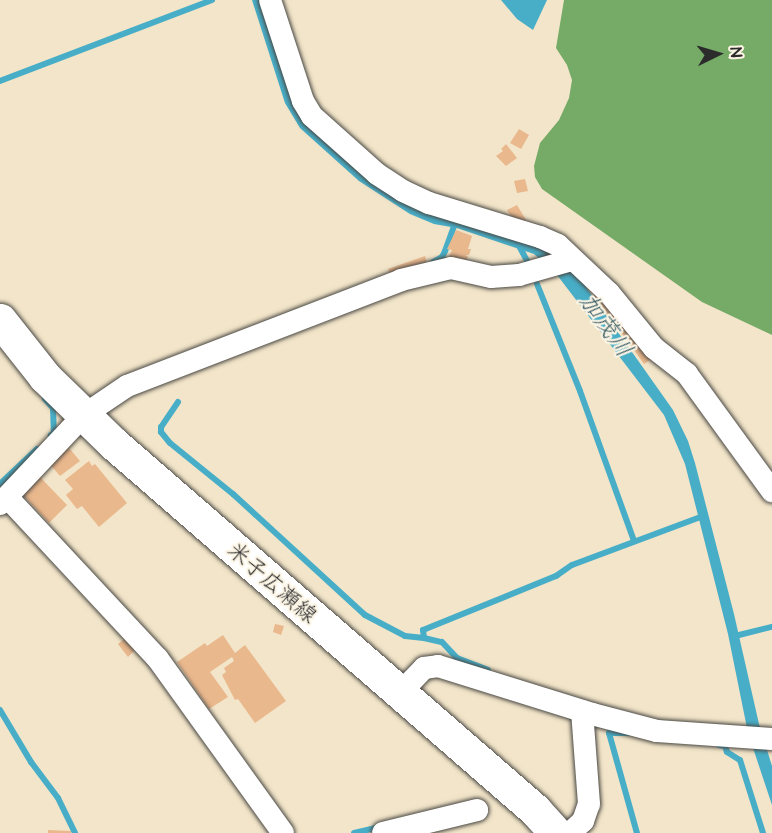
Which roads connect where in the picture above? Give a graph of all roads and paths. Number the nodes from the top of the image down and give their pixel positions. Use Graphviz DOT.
graph roads {
  1 [pos="270,0"];
  2 [pos="572,260"];
  3 [pos="0,320"];
  4 [pos="84,415"];
  5 [pos="772,492"];
  6 [pos="3,501"];
  7 [pos="399,694"];
  8 [pos="582,711"];
  9 [pos="762,738"];
  10 [pos="477,810"];
  11 [pos="283,833"];
  12 [pos="383,833"];
  13 [pos="555,833"];
  14 [pos="570,833"];
  1 -- 2 [label="street"];
  2 -- 4 [label="street"];
  2 -- 5 [label="street"];
  3 -- 4 [label="main road, 米子広瀬線"];
  4 -- 6 [label="street"];
  4 -- 7 [label="main road, 米子広瀬線"];
  6 -- 11 [label="street"];
  7 -- 8 [label="street"];
  7 -- 13 [label="main road, 米子広瀬線"];
  8 -- 9 [label="street"];
  8 -- 14 [label="street"];
  10 -- 12 [label="street"];
}
